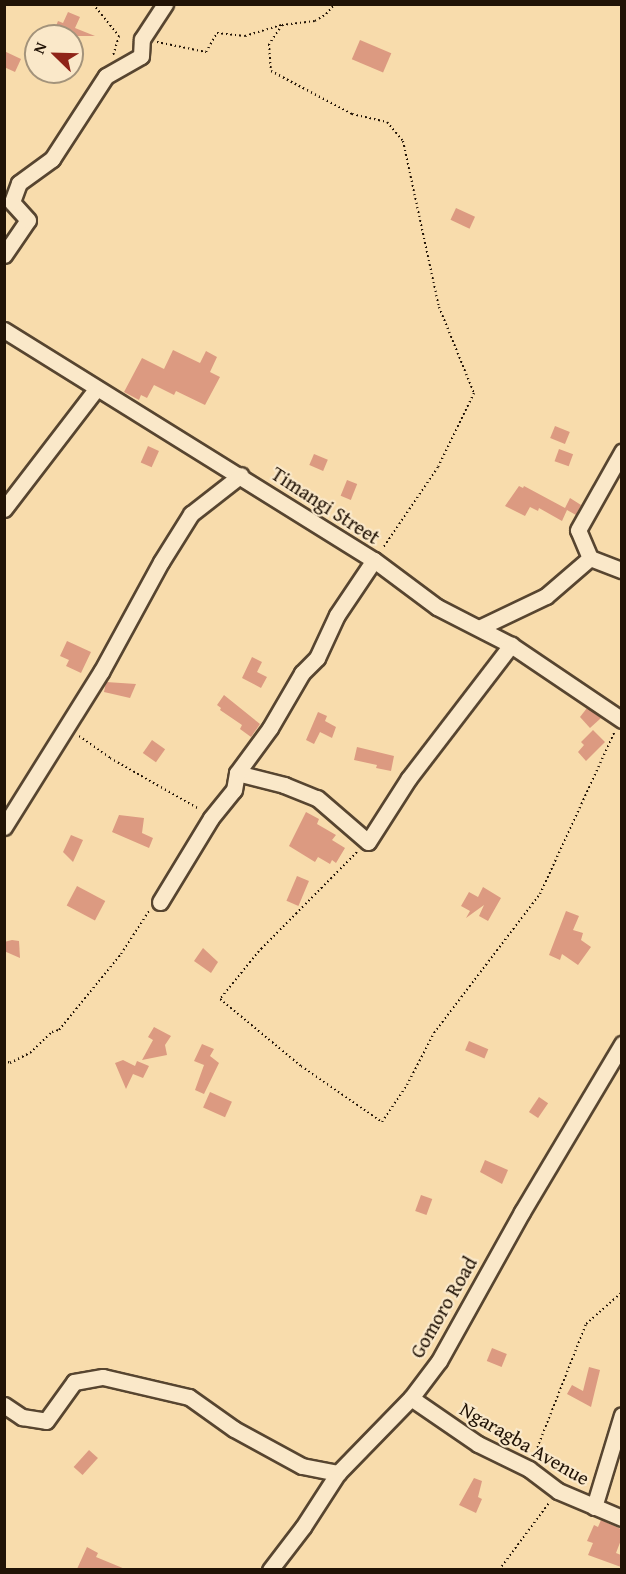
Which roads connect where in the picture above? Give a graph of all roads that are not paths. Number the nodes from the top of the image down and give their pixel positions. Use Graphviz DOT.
graph roads {
  1 [pos="165,4"];
  2 [pos="4,255"];
  3 [pos="4,330"];
  4 [pos="96,389"];
  5 [pos="621,452"];
  6 [pos="241,475"];
  7 [pos="4,509"];
  8 [pos="590,558"];
  9 [pos="374,560"];
  10 [pos="621,570"];
  11 [pos="481,627"];
  12 [pos="512,645"];
  13 [pos="621,720"];
  14 [pos="237,773"];
  15 [pos="4,827"];
  16 [pos="160,902"];
  17 [pos="621,1044"];
  18 [pos="411,1398"];
  19 [pos="4,1406"];
  20 [pos="621,1415"];
  21 [pos="338,1473"];
  22 [pos="594,1507"];
  23 [pos="621,1518"];
  24 [pos="270,1569"];
  1 -- 2 [label="street"];
  3 -- 4 [label="street, Timangi Street"];
  4 -- 6 [label="street, Timangi Street"];
  4 -- 7 [label="street"];
  5 -- 8 [label="street"];
  6 -- 9 [label="street, Timangi Street"];
  6 -- 15 [label="street"];
  8 -- 10 [label="street"];
  8 -- 11 [label="street"];
  9 -- 11 [label="street, Timangi Street"];
  9 -- 14 [label="street"];
  11 -- 12 [label="street, Timangi Street"];
  12 -- 13 [label="street, Timangi Street"];
  12 -- 14 [label="street"];
  14 -- 16 [label="street"];
  17 -- 18 [label="street, Gomoro Road"];
  18 -- 21 [label="street, Gomoro Road"];
  18 -- 22 [label="street, Ngaragba Avenue"];
  19 -- 21 [label="street"];
  20 -- 22 [label="street"];
  21 -- 24 [label="street, Gomoro Road"];
  22 -- 23 [label="street, Ngaragba Avenue"];
}
